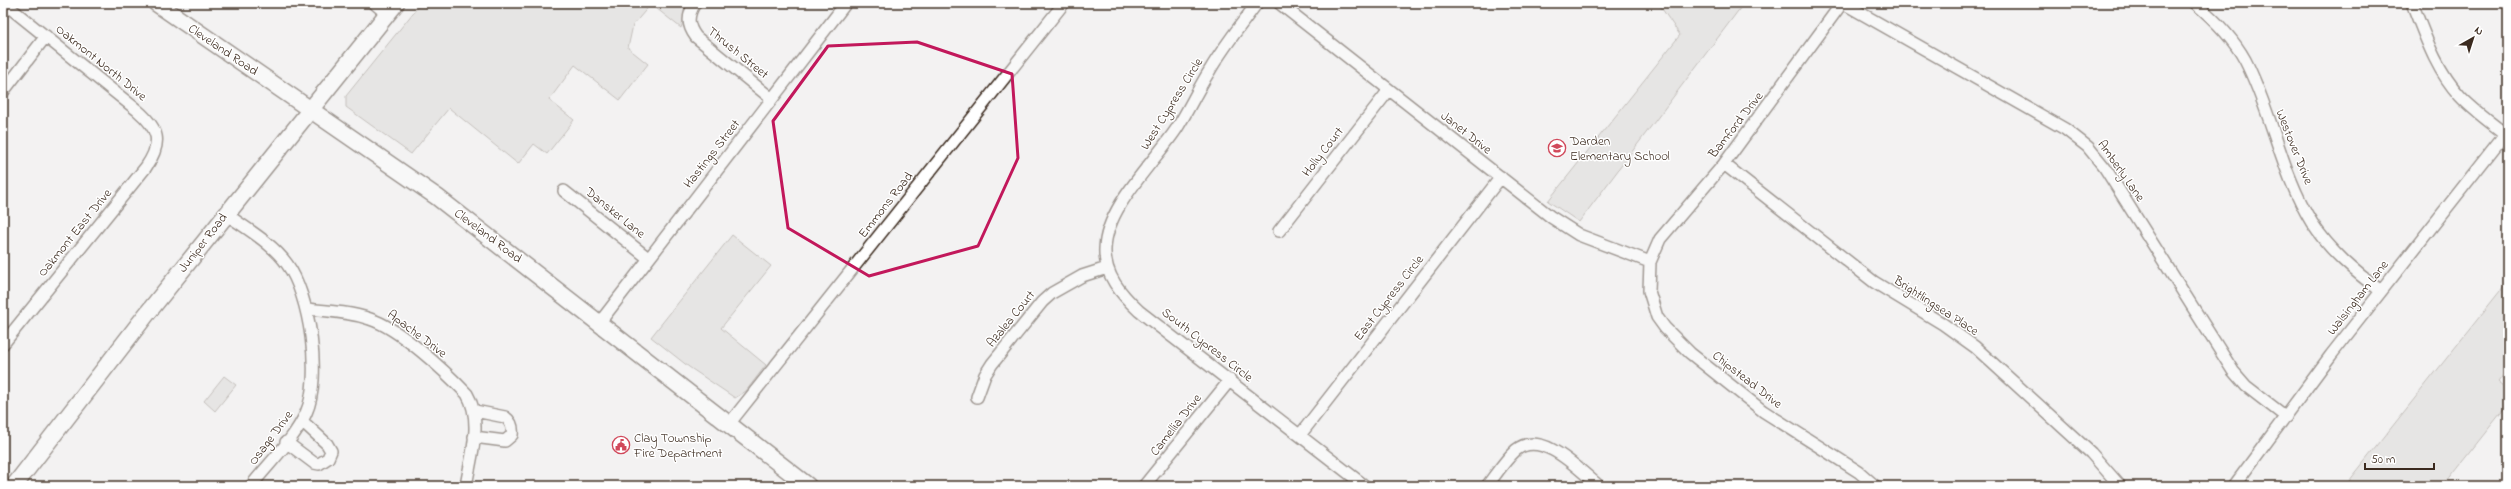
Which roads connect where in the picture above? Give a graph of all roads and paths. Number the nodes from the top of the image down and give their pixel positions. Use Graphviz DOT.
graph roads {
  1 [pos="4,3"];
  2 [pos="374,3"];
  3 [pos="695,3"];
  4 [pos="846,3"];
  5 [pos="1064,3"];
  6 [pos="1257,3"];
  7 [pos="1278,3"];
  8 [pos="1843,3"];
  9 [pos="2195,3"];
  10 [pos="2412,3"];
  11 [pos="158,4"];
  12 [pos="392,9"];
  13 [pos="46,36"];
  14 [pos="1389,90"];
  15 [pos="3,92"];
  16 [pos="772,100"];
  17 [pos="311,109"];
  18 [pos="2507,132"];
  19 [pos="156,134"];
  20 [pos="1724,164"];
  21 [pos="1501,177"];
  22 [pos="564,191"];
  23 [pos="226,214"];
  24 [pos="1279,230"];
  25 [pos="648,258"];
  26 [pos="1650,262"];
  27 [pos="1107,268"];
  28 [pos="2382,291"];
  29 [pos="306,309"];
  30 [pos="600,322"];
  31 [pos="3,344"];
  32 [pos="1230,380"];
  33 [pos="976,397"];
  34 [pos="475,411"];
  35 [pos="2286,417"];
  36 [pos="302,421"];
  37 [pos="729,424"];
  38 [pos="1300,435"];
  39 [pos="474,437"];
  40 [pos="286,442"];
  41 [pos="14,486"];
  42 [pos="251,486"];
  43 [pos="466,486"];
  44 [pos="808,486"];
  45 [pos="1144,486"];
  46 [pos="1365,486"];
  47 [pos="1487,486"];
  48 [pos="1599,486"];
  49 [pos="1875,486"];
  50 [pos="2120,486"];
  51 [pos="2234,486"];
  1 -- 13 [label="street, Oakmont North Drive"];
  2 -- 12 [label="street"];
  3 -- 16 [label="street, Thrush Street"];
  4 -- 16 [label="street, Hastings Street"];
  5 -- 37 [label="street, Emmons Road"];
  6 -- 27 [label="street, West Cypress Circle"];
  7 -- 14 [label="street, Janet Drive"];
  8 -- 20 [label="street, Bamford Drive"];
  8 -- 35 [label="street, Amberly Lane"];
  9 -- 28 [label="street, Westover Drive"];
  10 -- 18 [label="street"];
  11 -- 17 [label="main road, Cleveland Road"];
  12 -- 17 [label="main road, Juniper Road"];
  13 -- 15 [label="street"];
  13 -- 19 [label="street, Oakmont North Drive"];
  14 -- 21 [label="street, Janet Drive"];
  14 -- 24 [label="street, Holly Court"];
  16 -- 25 [label="street, Hastings Street"];
  17 -- 23 [label="main road, Juniper Road"];
  17 -- 30 [label="main road, Cleveland Road"];
  18 -- 28 [label="street, Walsingham Lane"];
  19 -- 31 [label="street, Oakmont East Drive"];
  20 -- 26 [label="street, Bamford Drive"];
  20 -- 50 [label="street, Brightlingsea Place"];
  21 -- 26 [label="street, Janet Drive"];
  21 -- 38 [label="street, East Cypress Circle"];
  22 -- 25 [label="street, Dansker Lane"];
  23 -- 29 [label="street"];
  23 -- 41 [label="main road, Juniper Road"];
  25 -- 30 [label="street, Hastings Street"];
  26 -- 49 [label="street, Chipstead Drive"];
  27 -- 32 [label="street, South Cypress Circle"];
  27 -- 33 [label="street, Azalea Court"];
  28 -- 35 [label="street, Walsingham Lane"];
  29 -- 34 [label="street, Apache Drive"];
  29 -- 36 [label="street, Osage Drive"];
  30 -- 37 [label="main road, Cleveland Road"];
  32 -- 38 [label="street, South Cypress Circle"];
  32 -- 45 [label="street, Camellia Drive"];
  34 -- 39 [label="street, Apache Drive"];
  34 -- 39 [label="street"];
  35 -- 51 [label="street, Walsingham Lane"];
  36 -- 40 [label="street, Osage Drive"];
  36 -- 40 [label="street"];
  37 -- 44 [label="main road, Cleveland Road"];
  38 -- 46 [label="street, South Cypress Circle"];
  39 -- 43 [label="street, Apache Drive"];
  40 -- 42 [label="street, Osage Drive"];
  47 -- 48 [label="street"];
}
